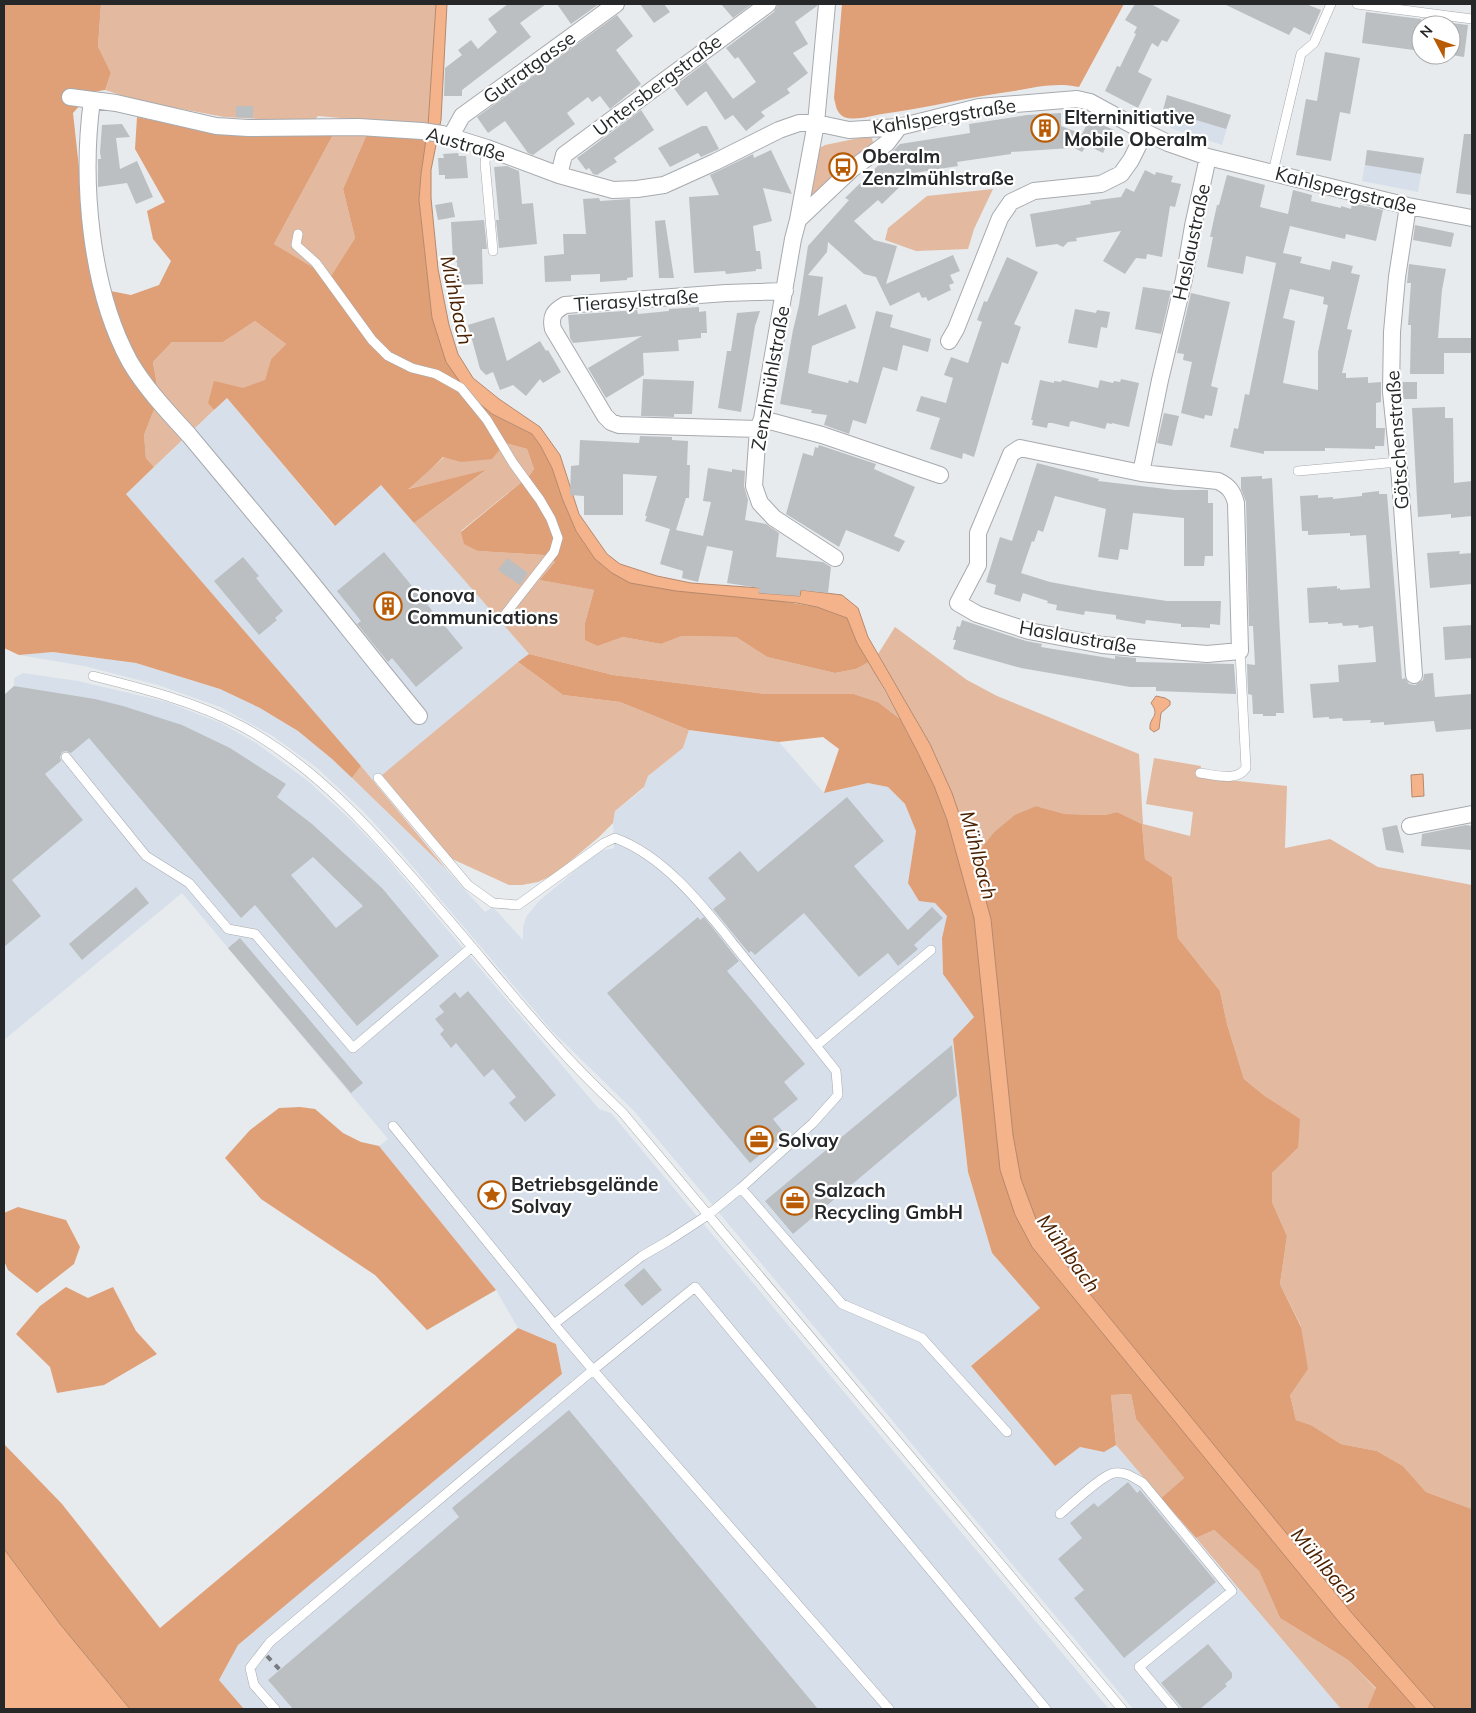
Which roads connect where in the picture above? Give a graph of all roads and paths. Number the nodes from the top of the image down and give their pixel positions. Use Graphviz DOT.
graph roads {
  1 [pos="616,4"];
  2 [pos="768,4"];
  3 [pos="827,4"];
  4 [pos="1331,4"];
  5 [pos="1357,4"];
  6 [pos="1472,20"];
  7 [pos="70,97"];
  8 [pos="92,100"];
  9 [pos="816,123"];
  10 [pos="899,127"];
  11 [pos="1144,132"];
  12 [pos="447,135"];
  13 [pos="487,148"];
  14 [pos="1208,158"];
  15 [pos="1273,172"];
  16 [pos="559,175"];
  17 [pos="1408,206"];
  18 [pos="1472,218"];
  19 [pos="798,220"];
  20 [pos="298,234"];
  21 [pos="493,251"];
  22 [pos="785,291"];
  23 [pos="949,341"];
  24 [pos="760,424"];
  25 [pos="1398,462"];
  26 [pos="1298,471"];
  27 [pos="1141,473"];
  28 [pos="940,475"];
  29 [pos="835,558"];
  30 [pos="500,621"];
  31 [pos="1240,651"];
  32 [pos="1414,675"];
  33 [pos="93,676"];
  34 [pos="419,716"];
  35 [pos="66,757"];
  36 [pos="1200,773"];
  37 [pos="378,778"];
  38 [pos="1472,814"];
  39 [pos="1410,826"];
  40 [pos="472,947"];
  41 [pos="931,950"];
  42 [pos="816,1046"];
  43 [pos="393,1126"];
  44 [pos="741,1188"];
  45 [pos="708,1215"];
  46 [pos="554,1324"];
  47 [pos="593,1370"];
  48 [pos="1007,1432"];
  49 [pos="1060,1514"];
  50 [pos="275,1709"];
  51 [pos="889,1709"];
  52 [pos="1046,1709"];
  53 [pos="1122,1709"];
  54 [pos="1174,1709"];
  1 -- 12 [label="street, Gutratgasse"];
  2 -- 16 [label="street, Untersbergstraße"];
  3 -- 9 [label="street"];
  4 -- 15 [label="lane"];
  5 -- 6 [label="lane"];
  7 -- 8 [label="street, Austraße"];
  8 -- 12 [label="street, Austraße"];
  8 -- 34 [label="street"];
  9 -- 10 [label="street, Kahlspergstraße"];
  9 -- 16 [label="street, Austraße"];
  9 -- 19 [label="street, Zenzlmühlstraße"];
  10 -- 11 [label="street, Kahlspergstraße"];
  10 -- 19 [label="street"];
  11 -- 14 [label="street, Kahlspergstraße"];
  11 -- 23 [label="street"];
  12 -- 13 [label="street, Austraße"];
  13 -- 16 [label="street, Austraße"];
  13 -- 21 [label="lane"];
  14 -- 15 [label="street, Kahlspergstraße"];
  14 -- 27 [label="street, Haslaustraße"];
  15 -- 17 [label="street, Kahlspergstraße"];
  17 -- 18 [label="street, Kahlspergstraße"];
  17 -- 25 [label="street, Götschenstraße"];
  19 -- 22 [label="street, Zenzlmühlstraße"];
  20 -- 30 [label="lane"];
  22 -- 24 [label="street, Zenzlmühlstraße"];
  22 -- 24 [label="street, Tierasylstraße"];
  24 -- 28 [label="street"];
  24 -- 29 [label="street, Zenzlmühlstraße"];
  25 -- 26 [label="lane"];
  25 -- 32 [label="street, Götschenstraße"];
  27 -- 31 [label="street, Haslaustraße"];
  27 -- 31 [label="street, Haslaustraße"];
  31 -- 36 [label="lane"];
  33 -- 40 [label="lane"];
  35 -- 40 [label="lane"];
  37 -- 42 [label="lane"];
  38 -- 39 [label="street"];
  40 -- 45 [label="lane"];
  41 -- 42 [label="lane"];
  42 -- 44 [label="lane"];
  43 -- 46 [label="lane"];
  44 -- 45 [label="lane"];
  44 -- 48 [label="lane"];
  45 -- 46 [label="lane"];
  45 -- 53 [label="lane"];
  46 -- 47 [label="lane"];
  47 -- 50 [label="lane"];
  47 -- 51 [label="lane"];
  47 -- 52 [label="lane"];
  49 -- 54 [label="lane"];
}
